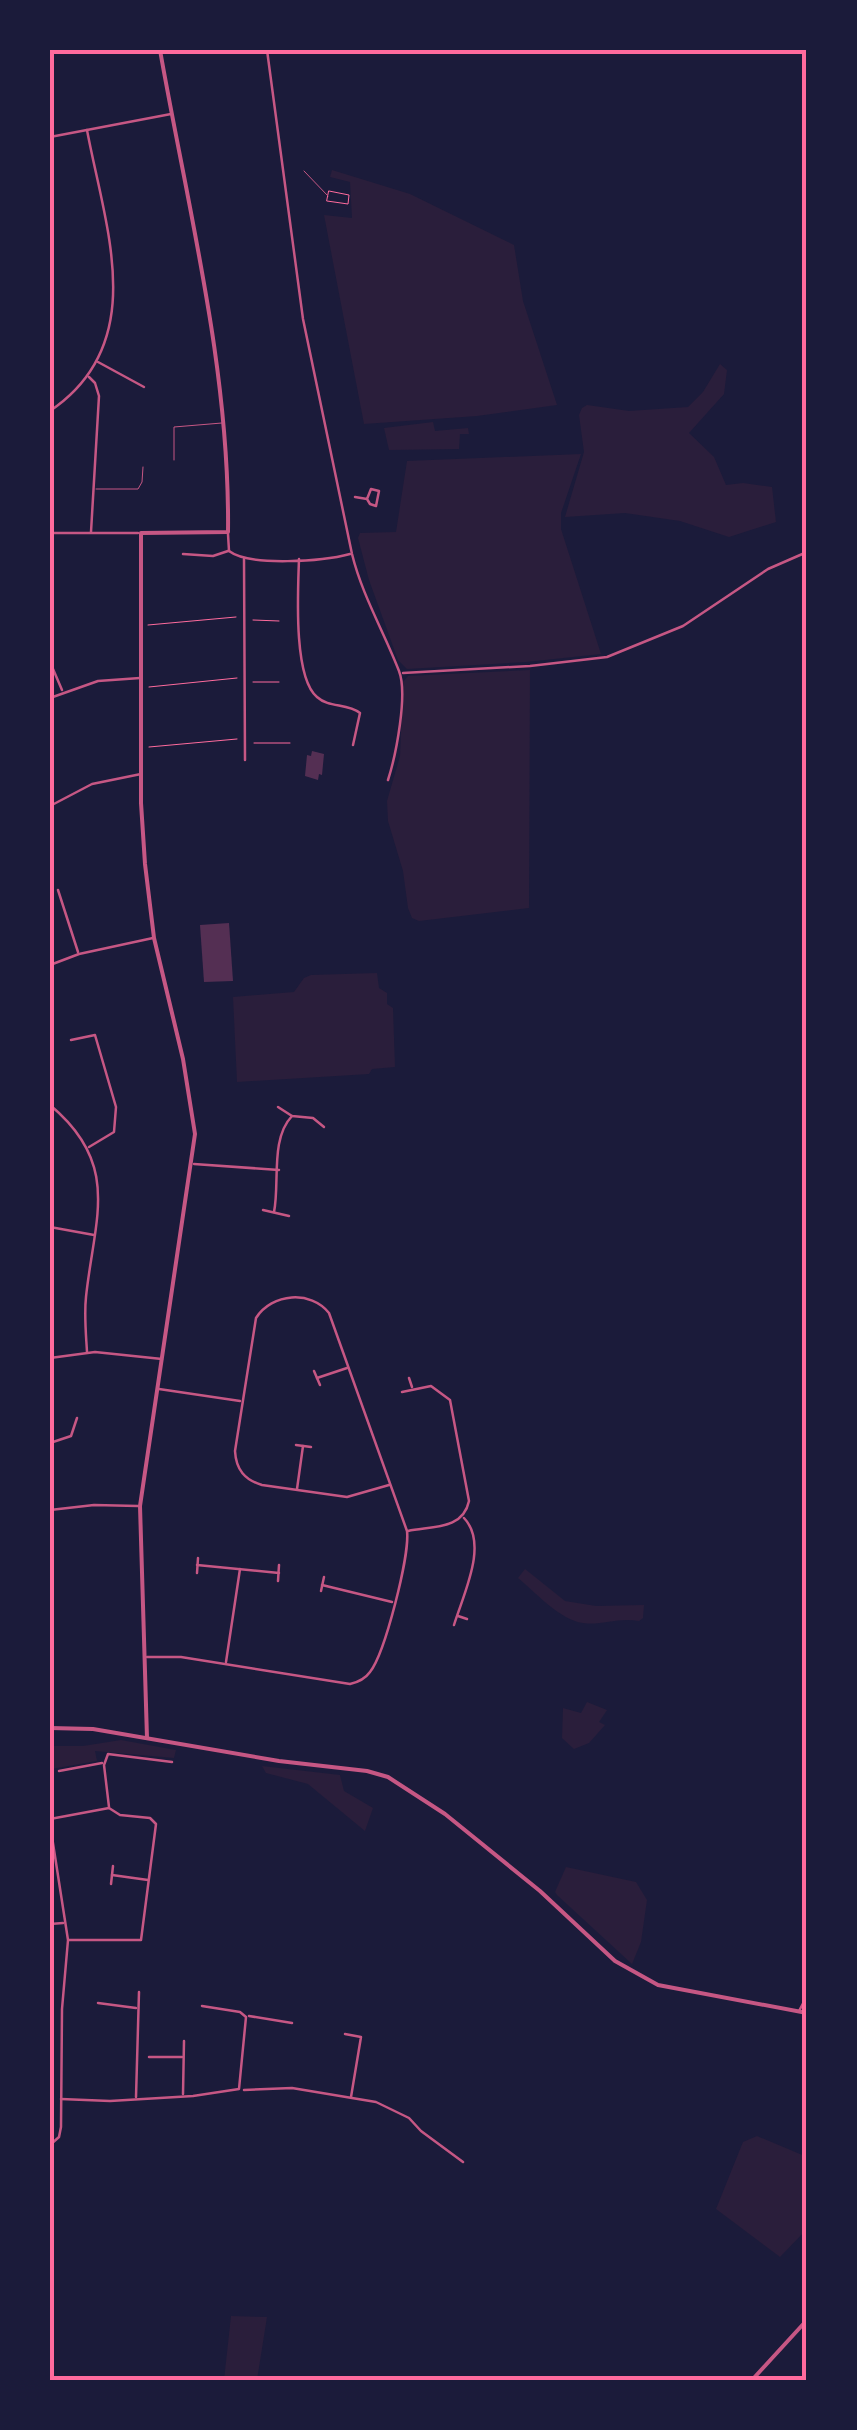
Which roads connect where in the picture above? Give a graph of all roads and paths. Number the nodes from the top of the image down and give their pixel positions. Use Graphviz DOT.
graph roads {
  1 [pos="160,50"];
  2 [pos="267,50"];
  3 [pos="172,114"];
  4 [pos="87,130"];
  5 [pos="50,136"];
  6 [pos="304,171"];
  7 [pos="328,196"];
  8 [pos="97,362"];
  9 [pos="88,376"];
  10 [pos="144,387"];
  11 [pos="50,410"];
  12 [pos="224,422"];
  13 [pos="174,460"];
  14 [pos="143,467"];
  15 [pos="93,489"];
  16 [pos="355,498"];
  17 [pos="368,499"];
  18 [pos="91,532"];
  19 [pos="141,532"];
  20 [pos="228,532"];
  21 [pos="50,533"];
  22 [pos="229,550"];
  23 [pos="807,552"];
  24 [pos="183,554"];
  25 [pos="352,554"];
  26 [pos="244,559"];
  27 [pos="299,559"];
  28 [pos="244,619"];
  29 [pos="279,621"];
  30 [pos="141,625"];
  31 [pos="50,662"];
  32 [pos="401,673"];
  33 [pos="141,678"];
  34 [pos="245,680"];
  35 [pos="279,682"];
  36 [pos="141,687"];
  37 [pos="62,691"];
  38 [pos="50,698"];
  39 [pos="246,741"];
  40 [pos="290,743"];
  41 [pos="354,745"];
  42 [pos="141,747"];
  43 [pos="246,760"];
  44 [pos="141,774"];
  45 [pos="388,780"];
  46 [pos="50,806"];
  47 [pos="58,890"];
  48 [pos="154,938"];
  49 [pos="79,954"];
  50 [pos="50,965"];
  51 [pos="71,1040"];
  52 [pos="50,1105"];
  53 [pos="278,1107"];
  54 [pos="316,1110"];
  55 [pos="292,1116"];
  56 [pos="313,1118"];
  57 [pos="324,1127"];
  58 [pos="88,1148"];
  59 [pos="192,1164"];
  60 [pos="279,1170"];
  61 [pos="263,1210"];
  62 [pos="274,1212"];
  63 [pos="289,1216"];
  64 [pos="50,1227"];
  65 [pos="96,1235"];
  66 [pos="87,1352"];
  67 [pos="50,1358"];
  68 [pos="162,1359"];
  69 [pos="348,1367"];
  70 [pos="314,1370"];
  71 [pos="317,1378"];
  72 [pos="409,1378"];
  73 [pos="320,1385"];
  74 [pos="158,1388"];
  75 [pos="413,1388"];
  76 [pos="402,1392"];
  77 [pos="243,1402"];
  78 [pos="77,1418"];
  79 [pos="50,1443"];
  80 [pos="296,1445"];
  81 [pos="303,1446"];
  82 [pos="311,1447"];
  83 [pos="390,1485"];
  84 [pos="297,1490"];
  85 [pos="140,1506"];
  86 [pos="50,1510"];
  87 [pos="463,1517"];
  88 [pos="406,1531"];
  89 [pos="198,1558"];
  90 [pos="279,1565"];
  91 [pos="197,1566"];
  92 [pos="240,1569"];
  93 [pos="279,1573"];
  94 [pos="196,1574"];
  95 [pos="324,1577"];
  96 [pos="278,1580"];
  97 [pos="322,1584"];
  98 [pos="321,1592"];
  99 [pos="50,1600"];
  100 [pos="394,1602"];
  101 [pos="457,1616"];
  102 [pos="52,1619"];
  103 [pos="466,1619"];
  104 [pos="454,1625"];
  105 [pos="146,1657"];
  106 [pos="226,1664"];
  107 [pos="50,1728"];
  108 [pos="146,1738"];
  109 [pos="172,1762"];
  110 [pos="104,1763"];
  111 [pos="59,1771"];
  112 [pos="109,1808"];
  113 [pos="50,1821"];
  114 [pos="52,1848"];
  115 [pos="113,1866"];
  116 [pos="112,1875"];
  117 [pos="150,1880"];
  118 [pos="110,1884"];
  119 [pos="66,1923"];
  120 [pos="50,1924"];
  121 [pos="68,1940"];
  122 [pos="139,1992"];
  123 [pos="807,1996"];
  124 [pos="98,2002"];
  125 [pos="202,2006"];
  126 [pos="137,2008"];
  127 [pos="799,2011"];
  128 [pos="807,2013"];
  129 [pos="246,2018"];
  130 [pos="292,2023"];
  131 [pos="345,2034"];
  132 [pos="184,2041"];
  133 [pos="149,2057"];
  134 [pos="184,2057"];
  135 [pos="241,2090"];
  136 [pos="183,2096"];
  137 [pos="61,2098"];
  138 [pos="136,2098"];
  139 [pos="351,2098"];
  140 [pos="50,2145"];
  141 [pos="464,2162"];
  142 [pos="807,2320"];
  143 [pos="752,2380"];
  1 -- 3 [label="street"];
  2 -- 25 [label="street"];
  3 -- 4 [label="street"];
  3 -- 12 [label="street"];
  4 -- 5 [label="street"];
  4 -- 8 [label="street"];
  6 -- 7 [label="lane"];
  8 -- 9 [label="street"];
  8 -- 10 [label="street"];
  9 -- 11 [label="street"];
  9 -- 15 [label="street"];
  12 -- 13 [label="lane"];
  12 -- 20 [label="street"];
  14 -- 15 [label="lane"];
  15 -- 18 [label="street"];
  16 -- 17 [label="street"];
  18 -- 19 [label="street"];
  18 -- 21 [label="street"];
  19 -- 20 [label="street"];
  19 -- 30 [label="street"];
  20 -- 22 [label="street"];
  22 -- 24 [label="street"];
  22 -- 26 [label="street"];
  23 -- 32 [label="street"];
  25 -- 27 [label="street"];
  25 -- 32 [label="street"];
  26 -- 27 [label="street"];
  26 -- 28 [label="street"];
  27 -- 41 [label="street"];
  28 -- 29 [label="path"];
  28 -- 30 [label="path"];
  28 -- 34 [label="street"];
  30 -- 33 [label="street"];
  31 -- 37 [label="street"];
  32 -- 45 [label="street"];
  33 -- 36 [label="street"];
  33 -- 37 [label="street"];
  34 -- 35 [label="path"];
  34 -- 36 [label="path"];
  34 -- 39 [label="street"];
  36 -- 42 [label="street"];
  37 -- 38 [label="street"];
  39 -- 40 [label="path"];
  39 -- 42 [label="path"];
  39 -- 43 [label="street"];
  42 -- 44 [label="street"];
  44 -- 46 [label="street"];
  44 -- 48 [label="street"];
  47 -- 49 [label="street"];
  48 -- 49 [label="street"];
  48 -- 59 [label="street"];
  49 -- 50 [label="street"];
  51 -- 58 [label="street"];
  52 -- 58 [label="street"];
  53 -- 55 [label="street"];
  54 -- 56 [label="street"];
  55 -- 56 [label="street"];
  55 -- 60 [label="street"];
  56 -- 57 [label="street"];
  58 -- 65 [label="street"];
  59 -- 60 [label="street"];
  59 -- 68 [label="street"];
  60 -- 62 [label="street"];
  61 -- 62 [label="street"];
  62 -- 63 [label="street"];
  64 -- 65 [label="street"];
  65 -- 66 [label="street"];
  66 -- 67 [label="street"];
  66 -- 68 [label="street"];
  68 -- 74 [label="street"];
  69 -- 71 [label="street"];
  69 -- 77 [label="street"];
  69 -- 83 [label="street"];
  70 -- 71 [label="street"];
  71 -- 73 [label="street"];
  72 -- 75 [label="street"];
  74 -- 77 [label="street"];
  74 -- 85 [label="street"];
  75 -- 76 [label="street"];
  75 -- 87 [label="street"];
  77 -- 84 [label="street"];
  78 -- 79 [label="street"];
  80 -- 81 [label="street"];
  81 -- 82 [label="street"];
  81 -- 84 [label="street"];
  83 -- 84 [label="street"];
  83 -- 88 [label="street"];
  85 -- 86 [label="street"];
  85 -- 105 [label="street"];
  87 -- 88 [label="street"];
  87 -- 101 [label="street"];
  88 -- 100 [label="street"];
  89 -- 91 [label="street"];
  90 -- 93 [label="street"];
  91 -- 92 [label="street"];
  91 -- 94 [label="street"];
  92 -- 93 [label="street"];
  92 -- 106 [label="street"];
  93 -- 96 [label="street"];
  95 -- 97 [label="street"];
  97 -- 98 [label="street"];
  97 -- 100 [label="street"];
  99 -- 102 [label="street"];
  100 -- 106 [label="street"];
  101 -- 103 [label="street"];
  101 -- 104 [label="street"];
  105 -- 106 [label="street"];
  105 -- 108 [label="street"];
  107 -- 108 [label="street"];
  108 -- 127 [label="street"];
  109 -- 110 [label="street"];
  110 -- 111 [label="street"];
  110 -- 112 [label="street"];
  112 -- 113 [label="street"];
  112 -- 117 [label="street"];
  113 -- 114 [label="street"];
  114 -- 119 [label="street"];
  115 -- 116 [label="street"];
  116 -- 117 [label="street"];
  116 -- 118 [label="street"];
  117 -- 121 [label="street"];
  119 -- 120 [label="street"];
  119 -- 121 [label="street"];
  121 -- 137 [label="street"];
  122 -- 126 [label="street"];
  123 -- 127 [label="street"];
  124 -- 126 [label="street"];
  125 -- 129 [label="street"];
  126 -- 138 [label="street"];
  127 -- 128 [label="street"];
  129 -- 130 [label="street"];
  129 -- 135 [label="street"];
  131 -- 139 [label="street"];
  132 -- 134 [label="street"];
  133 -- 134 [label="street"];
  134 -- 136 [label="street"];
  135 -- 136 [label="street"];
  135 -- 139 [label="street"];
  136 -- 138 [label="street"];
  137 -- 138 [label="street"];
  137 -- 140 [label="street"];
  139 -- 141 [label="street"];
  142 -- 143 [label="street"];
}
